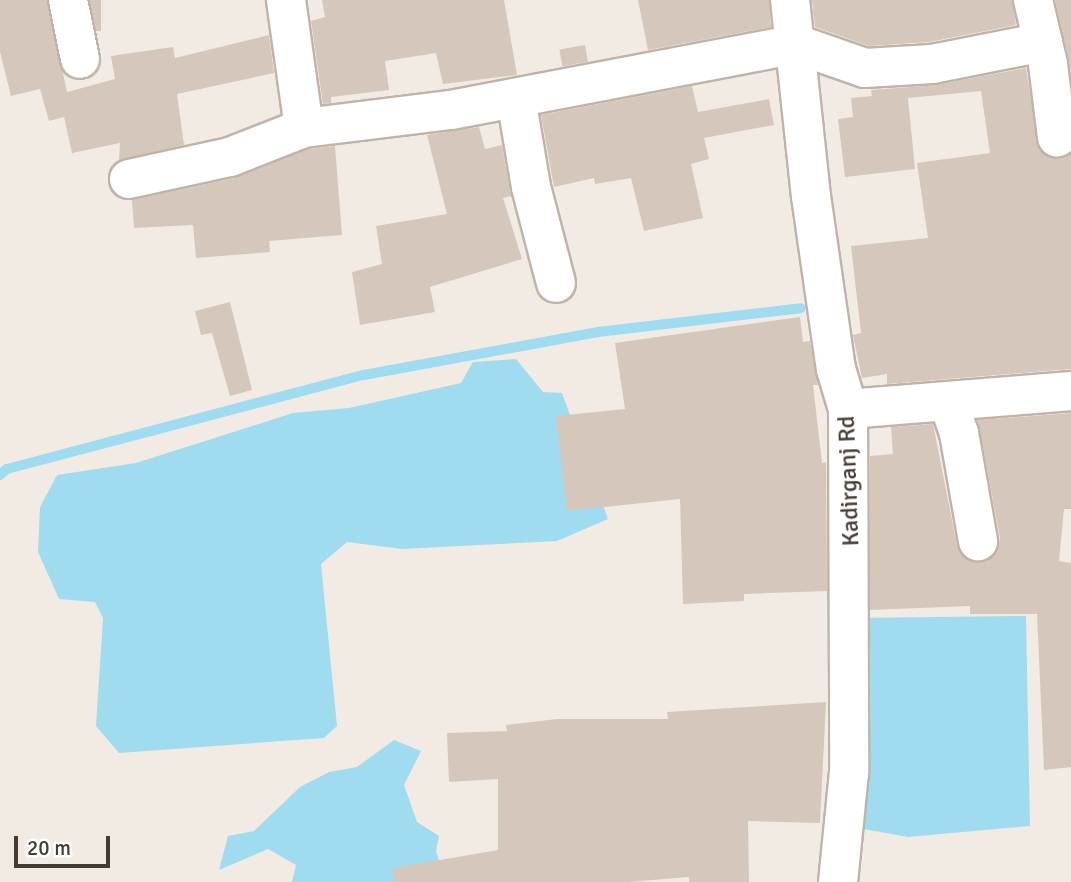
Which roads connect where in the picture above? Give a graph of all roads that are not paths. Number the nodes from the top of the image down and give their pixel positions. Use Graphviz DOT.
graph roads {
  1 [pos="68,0"];
  2 [pos="286,0"];
  3 [pos="790,0"];
  4 [pos="1032,0"];
  5 [pos="1042,42"];
  6 [pos="796,44"];
  7 [pos="80,59"];
  8 [pos="516,97"];
  9 [pos="304,128"];
  10 [pos="1057,137"];
  11 [pos="129,179"];
  12 [pos="556,283"];
  13 [pos="1071,391"];
  14 [pos="949,404"];
  15 [pos="848,409"];
  16 [pos="978,541"];
  17 [pos="838,882"];
  1 -- 7 [label="street"];
  2 -- 9 [label="street"];
  3 -- 6 [label="street, Kadirganj Rd"];
  4 -- 5 [label="street"];
  5 -- 6 [label="street"];
  5 -- 10 [label="street"];
  6 -- 8 [label="street"];
  6 -- 15 [label="street, Kadirganj Rd"];
  8 -- 9 [label="street"];
  8 -- 12 [label="street"];
  9 -- 11 [label="street"];
  13 -- 14 [label="street"];
  14 -- 15 [label="street"];
  14 -- 16 [label="street"];
  15 -- 17 [label="street, Kadirganj Rd"];
}
